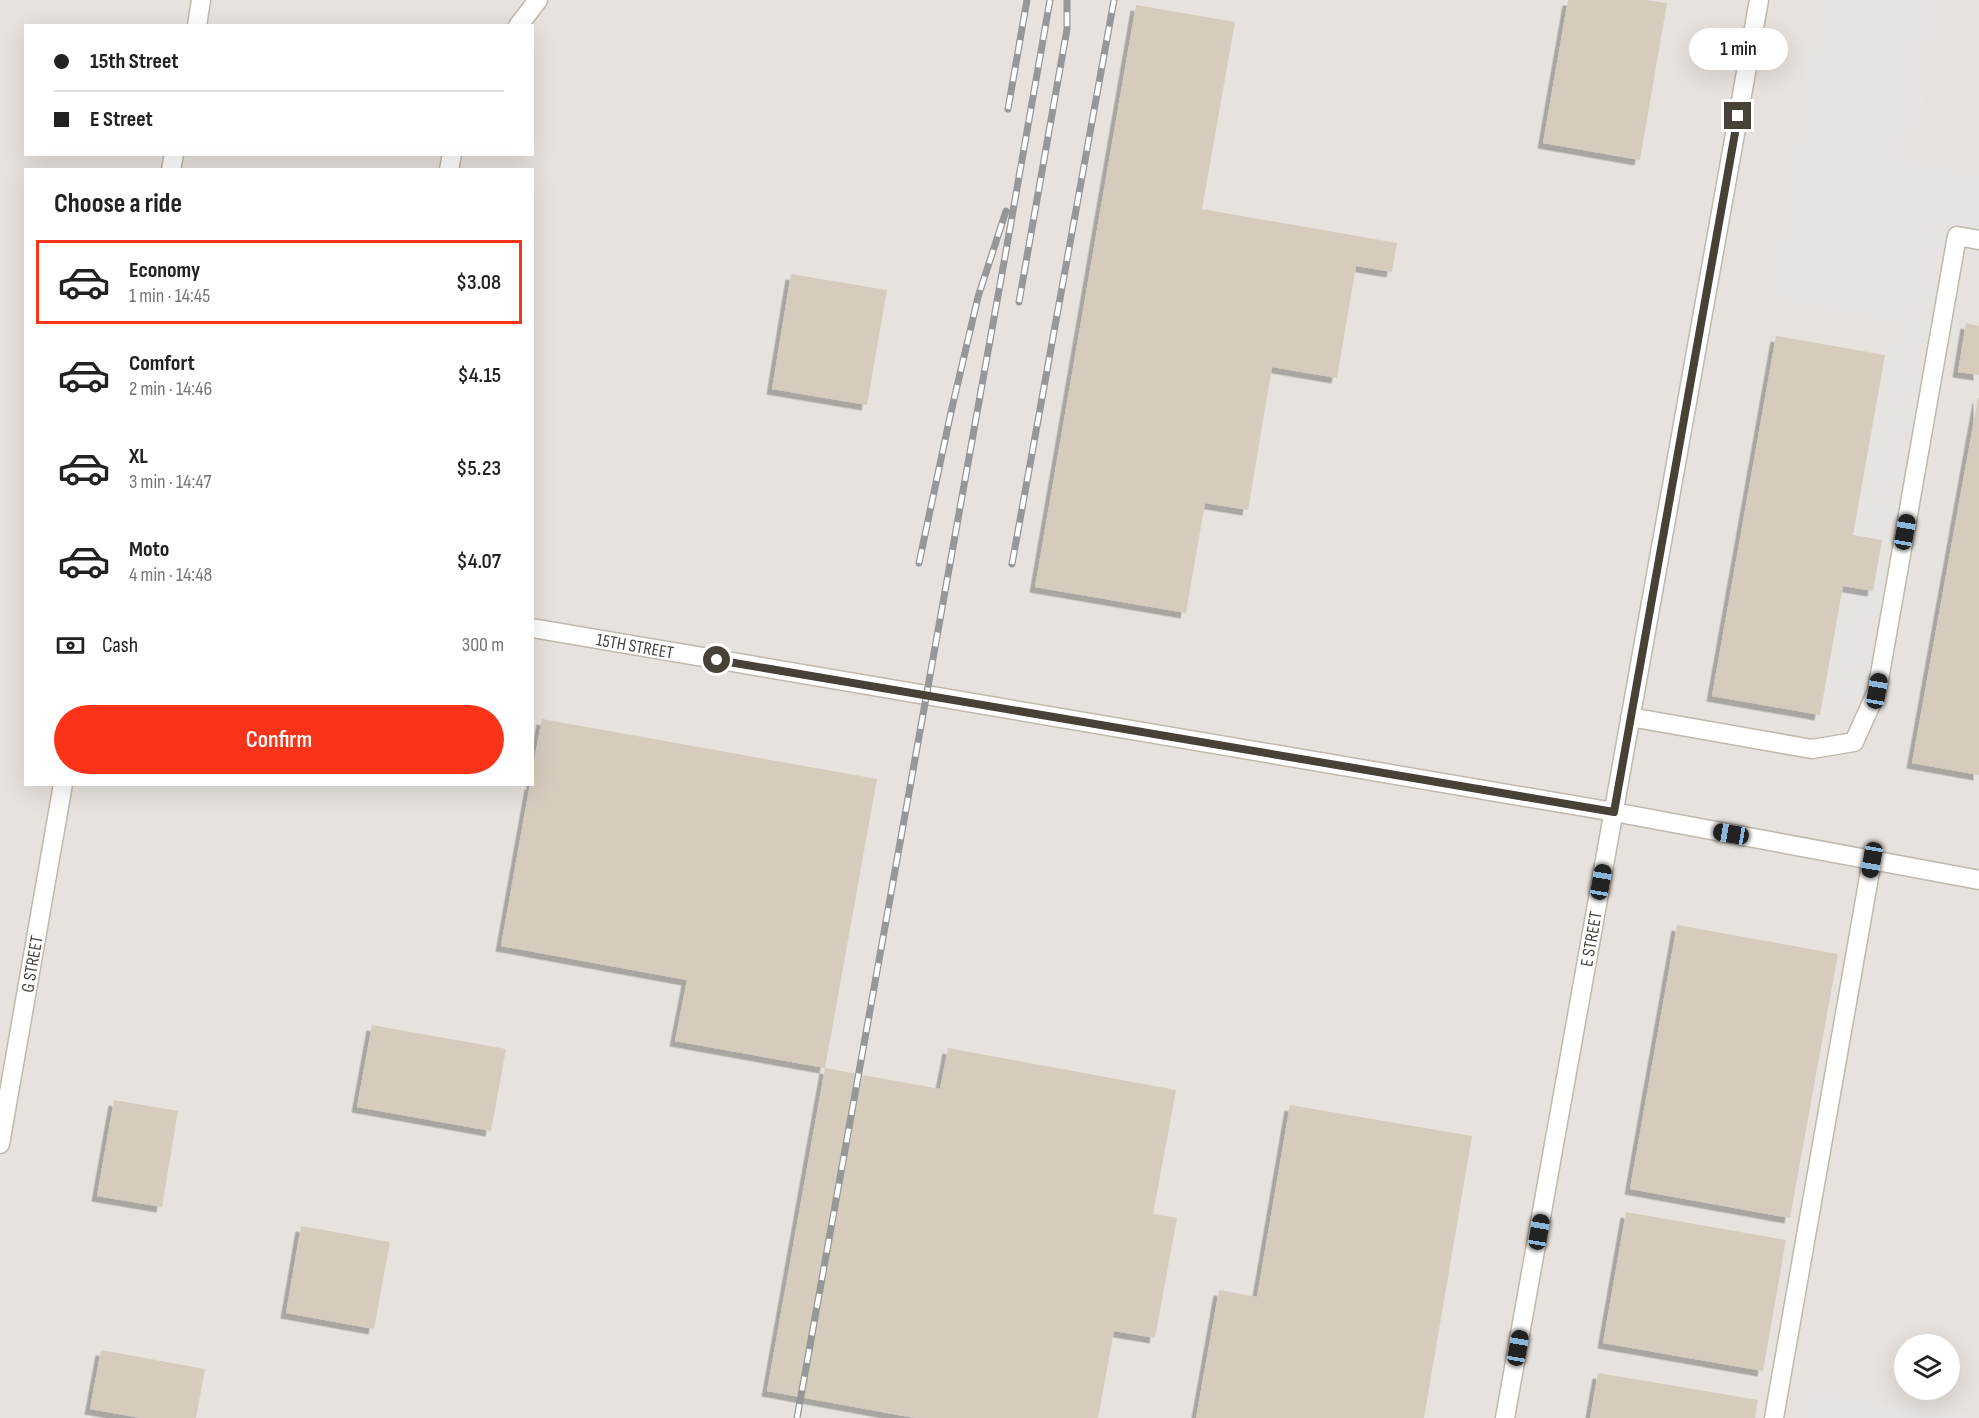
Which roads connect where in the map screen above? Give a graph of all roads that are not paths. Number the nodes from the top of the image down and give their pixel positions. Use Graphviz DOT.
graph roads {
  1 [pos="201,0"];
  2 [pos="538,0"];
  3 [pos="1759,0"];
  4 [pos="197,24"];
  5 [pos="520,24"];
  6 [pos="1979,240"];
  7 [pos="534,628"];
  8 [pos="1630,717"];
  9 [pos="63,786"];
  10 [pos="1614,812"];
  11 [pos="1872,860"];
  12 [pos="1979,880"];
  13 [pos="0,1144"];
  14 [pos="1505,1418"];
  15 [pos="1774,1418"];
  1 -- 4 [label="lane"];
  2 -- 5 [label="lane"];
  3 -- 8 [label="lane, E STREET"];
  6 -- 8 [label="lane"];
  7 -- 10 [label="lane, 15TH STREET"];
  8 -- 10 [label="lane, E STREET"];
  9 -- 13 [label="lane, G STREET"];
  10 -- 11 [label="lane, 15TH STREET"];
  10 -- 14 [label="lane, E STREET"];
  11 -- 12 [label="lane, 15TH STREET"];
  11 -- 15 [label="lane"];
}
